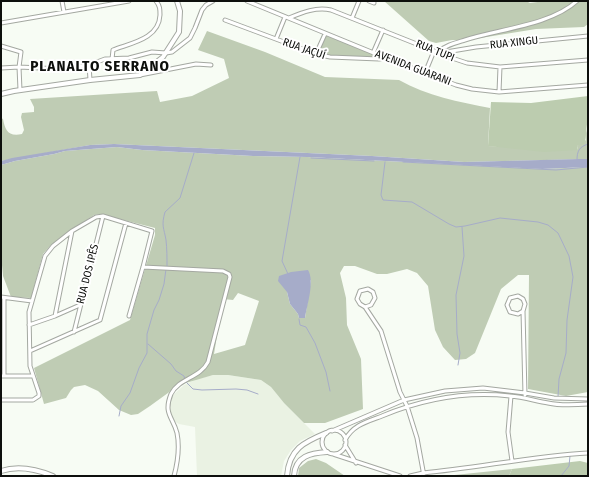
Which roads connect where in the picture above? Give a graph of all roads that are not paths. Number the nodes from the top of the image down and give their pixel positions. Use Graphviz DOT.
graph roads {
  1 [pos="62,1"];
  2 [pos="129,1"];
  3 [pos="156,1"];
  4 [pos="177,1"];
  5 [pos="212,1"];
  6 [pos="247,1"];
  7 [pos="359,1"];
  8 [pos="369,1"];
  9 [pos="577,1"];
  10 [pos="374,2"];
  11 [pos="64,12"];
  12 [pos="287,17"];
  13 [pos="352,18"];
  14 [pos="226,20"];
  15 [pos="1,22"];
  16 [pos="383,30"];
  17 [pos="324,34"];
  18 [pos="588,36"];
  19 [pos="276,39"];
  20 [pos="171,45"];
  21 [pos="1,46"];
  22 [pos="176,50"];
  23 [pos="434,50"];
  24 [pos="373,52"];
  25 [pos="166,53"];
  26 [pos="439,53"];
  27 [pos="316,54"];
  28 [pos="386,58"];
  29 [pos="112,59"];
  30 [pos="588,60"];
  31 [pos="88,65"];
  32 [pos="211,65"];
  33 [pos="19,67"];
  34 [pos="1,68"];
  35 [pos="500,68"];
  36 [pos="425,73"];
  37 [pos="140,75"];
  38 [pos="90,80"];
  39 [pos="588,84"];
  40 [pos="20,90"];
  41 [pos="500,92"];
  42 [pos="1,94"];
  43 [pos="103,216"];
  44 [pos="126,223"];
  45 [pos="72,232"];
  46 [pos="143,267"];
  47 [pos="3,298"];
  48 [pos="32,301"];
  49 [pos="80,305"];
  50 [pos="365,307"];
  51 [pos="523,312"];
  52 [pos="55,316"];
  53 [pos="129,316"];
  54 [pos="29,325"];
  55 [pos="74,332"];
  56 [pos="30,351"];
  57 [pos="2,376"];
  58 [pos="33,376"];
  59 [pos="525,393"];
  60 [pos="511,396"];
  61 [pos="524,398"];
  62 [pos="588,399"];
  63 [pos="1,400"];
  64 [pos="404,400"];
  65 [pos="588,404"];
  66 [pos="408,406"];
  67 [pos="332,431"];
  68 [pos="326,432"];
  69 [pos="345,440"];
  70 [pos="345,445"];
  71 [pos="329,453"];
  72 [pos="588,453"];
  73 [pos="512,461"];
  74 [pos="356,462"];
  75 [pos="1,471"];
  76 [pos="423,474"];
  77 [pos="53,476"];
  78 [pos="174,476"];
  79 [pos="287,476"];
  80 [pos="294,476"];
  81 [pos="400,476"];
  82 [pos="410,476"];
  1 -- 11 [label="street"];
  2 -- 11 [label="street"];
  3 -- 29 [label="street"];
  4 -- 20 [label="street"];
  5 -- 22 [label="street"];
  6 -- 12 [label="street, AVENIDA GUARANI"];
  7 -- 13 [label="street"];
  8 -- 10 [label="street"];
  9 -- 26 [label="street"];
  11 -- 15 [label="street"];
  12 -- 13 [label="street, RUA TUPI"];
  12 -- 17 [label="street, AVENIDA GUARANI"];
  12 -- 19 [label="street"];
  13 -- 16 [label="street, RUA TUPI"];
  14 -- 19 [label="street, RUA JAÇUÍ"];
  16 -- 23 [label="street, RUA TUPI"];
  16 -- 24 [label="street"];
  17 -- 24 [label="street, AVENIDA GUARANI"];
  17 -- 27 [label="street"];
  18 -- 26 [label="street, RUA XINGU"];
  19 -- 27 [label="street, RUA JAÇUÍ"];
  20 -- 22 [label="street"];
  20 -- 25 [label="street"];
  21 -- 33 [label="street"];
  22 -- 25 [label="street"];
  23 -- 26 [label="street, RUA TUPI"];
  23 -- 36 [label="street"];
  24 -- 28 [label="street, AVENIDA GUARANI"];
  25 -- 29 [label="street"];
  25 -- 37 [label="street"];
  26 -- 35 [label="street, RUA TUPI"];
  27 -- 28 [label="street, RUA JAÇUÍ"];
  28 -- 36 [label="street, AVENIDA GUARANI"];
  29 -- 31 [label="street"];
  30 -- 35 [label="street, RUA TUPI"];
  31 -- 33 [label="street"];
  31 -- 38 [label="street"];
  32 -- 37 [label="street"];
  33 -- 34 [label="street"];
  33 -- 40 [label="street"];
  35 -- 41 [label="street"];
  36 -- 41 [label="street, AVENIDA GUARANI"];
  37 -- 38 [label="street"];
  38 -- 40 [label="street"];
  39 -- 41 [label="street, AVENIDA GUARANI"];
  40 -- 42 [label="street"];
  43 -- 44 [label="street"];
  43 -- 45 [label="street"];
  43 -- 49 [label="street, RUA DOS IPÊS"];
  44 -- 46 [label="street"];
  44 -- 55 [label="street"];
  45 -- 48 [label="street"];
  45 -- 52 [label="street"];
  46 -- 53 [label="street"];
  46 -- 78 [label="street"];
  47 -- 48 [label="street"];
  47 -- 57 [label="street"];
  48 -- 54 [label="street"];
  49 -- 52 [label="street"];
  49 -- 55 [label="street, RUA DOS IPÊS"];
  50 -- 50 [label="street"];
  50 -- 64 [label="street"];
  51 -- 51 [label="street"];
  51 -- 59 [label="street"];
  52 -- 54 [label="street"];
  54 -- 56 [label="street"];
  55 -- 56 [label="street"];
  56 -- 58 [label="street"];
  57 -- 58 [label="street"];
  58 -- 63 [label="street"];
  59 -- 61 [label="street"];
  59 -- 62 [label="street"];
  59 -- 64 [label="street"];
  60 -- 61 [label="street"];
  60 -- 66 [label="street"];
  60 -- 73 [label="street"];
  61 -- 65 [label="street"];
  64 -- 66 [label="street"];
  64 -- 67 [label="street"];
  66 -- 69 [label="street"];
  66 -- 76 [label="street"];
  67 -- 68 [label="street"];
  67 -- 69 [label="street"];
  68 -- 71 [label="street"];
  68 -- 79 [label="street"];
  69 -- 70 [label="street"];
  70 -- 71 [label="street"];
  70 -- 74 [label="street"];
  71 -- 74 [label="street"];
  71 -- 80 [label="street"];
  72 -- 73 [label="street"];
  73 -- 76 [label="street"];
  74 -- 81 [label="street"];
  75 -- 77 [label="street"];
  76 -- 82 [label="street"];
}
